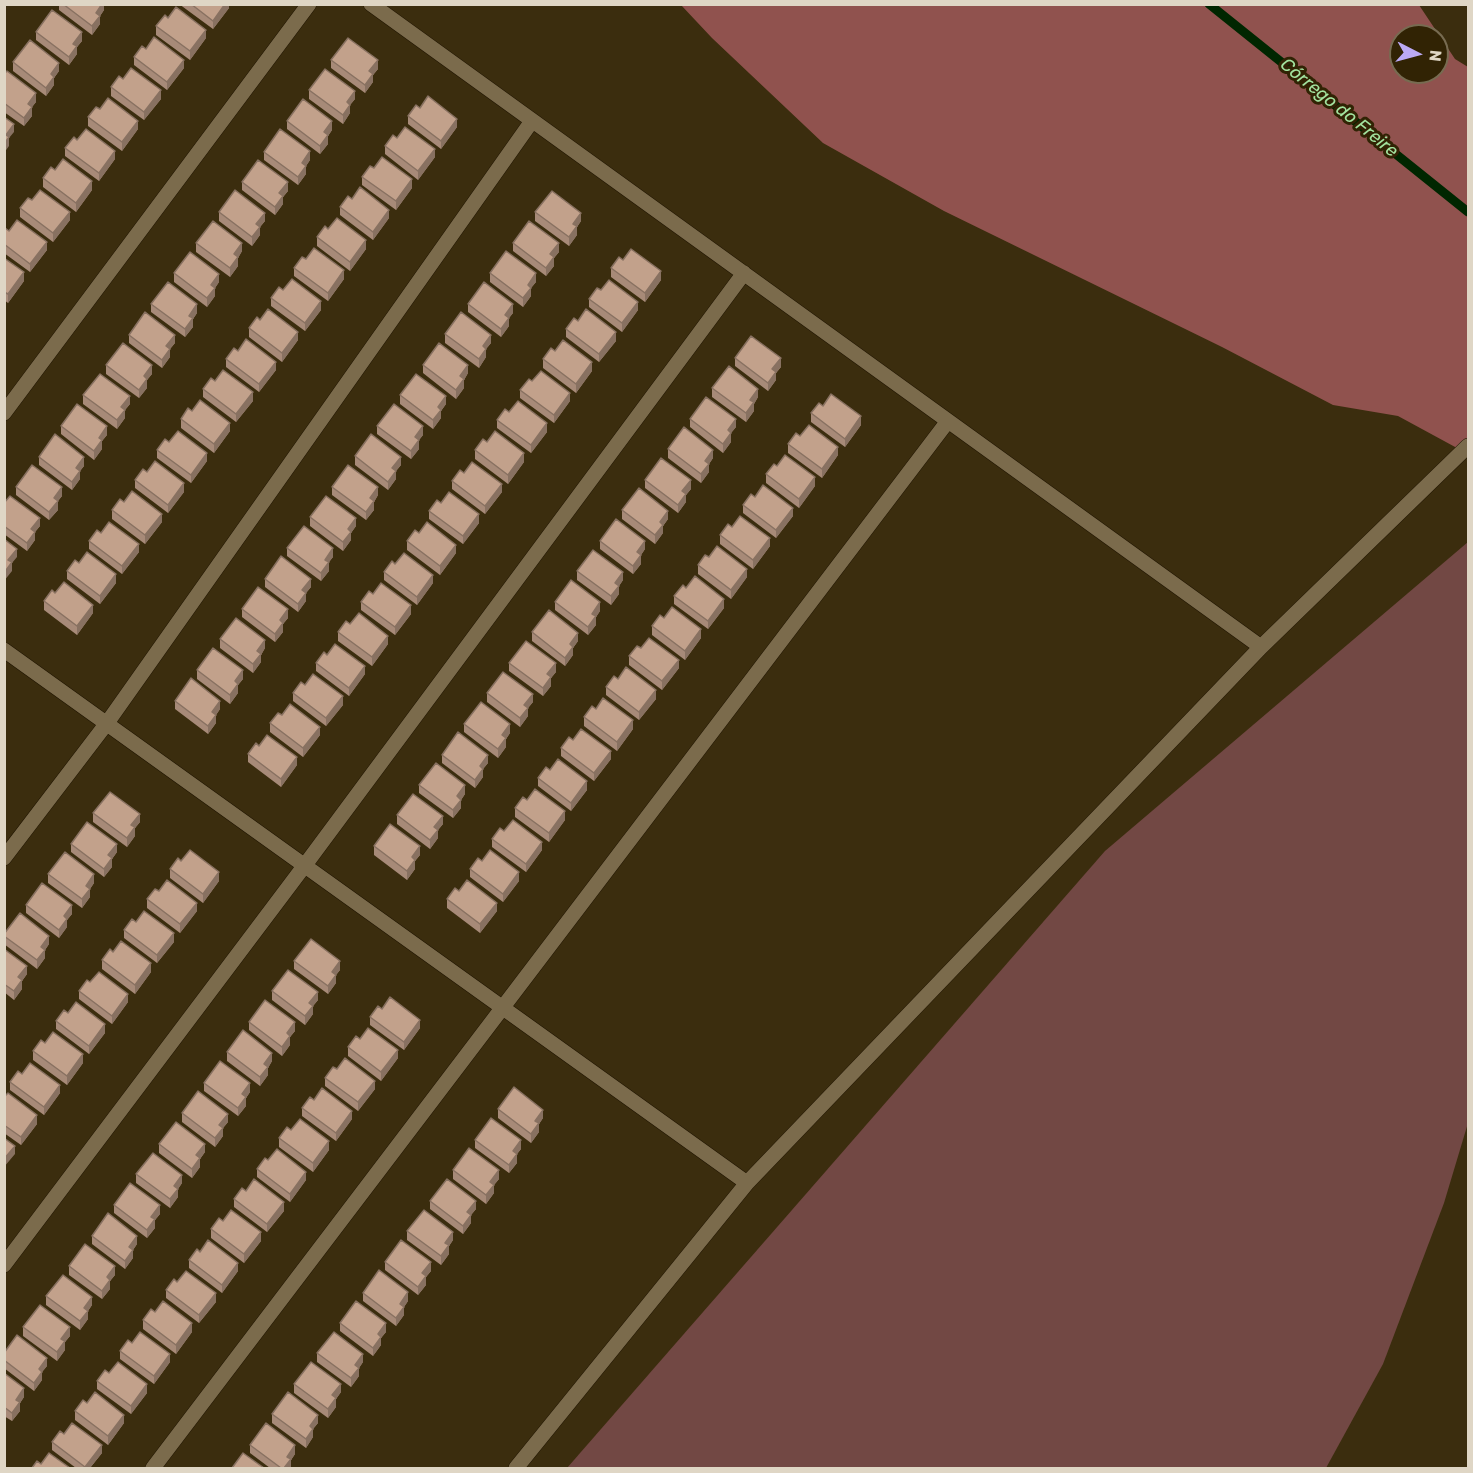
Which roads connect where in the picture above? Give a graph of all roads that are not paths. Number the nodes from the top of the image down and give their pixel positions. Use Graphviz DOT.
graph roads {
  1 [pos="309,4"];
  2 [pos="371,4"];
  3 [pos="532,121"];
  4 [pos="744,273"];
  5 [pos="4,413"];
  6 [pos="948,422"];
  7 [pos="1468,446"];
  8 [pos="1261,647"];
  9 [pos="4,650"];
  10 [pos="107,723"];
  11 [pos="4,858"];
  12 [pos="305,865"];
  13 [pos="504,1008"];
  14 [pos="747,1183"];
  15 [pos="4,1265"];
  16 [pos="153,1468"];
  17 [pos="516,1468"];
  1 -- 5 [label="street"];
  2 -- 3 [label="street"];
  3 -- 4 [label="street"];
  3 -- 10 [label="street"];
  4 -- 6 [label="street"];
  4 -- 12 [label="street"];
  6 -- 8 [label="street"];
  6 -- 13 [label="street"];
  7 -- 8 [label="street"];
  8 -- 14 [label="street"];
  9 -- 10 [label="street"];
  10 -- 11 [label="street"];
  10 -- 12 [label="street"];
  12 -- 13 [label="street"];
  12 -- 15 [label="street"];
  13 -- 14 [label="street"];
  13 -- 16 [label="street"];
  14 -- 17 [label="street"];
}
